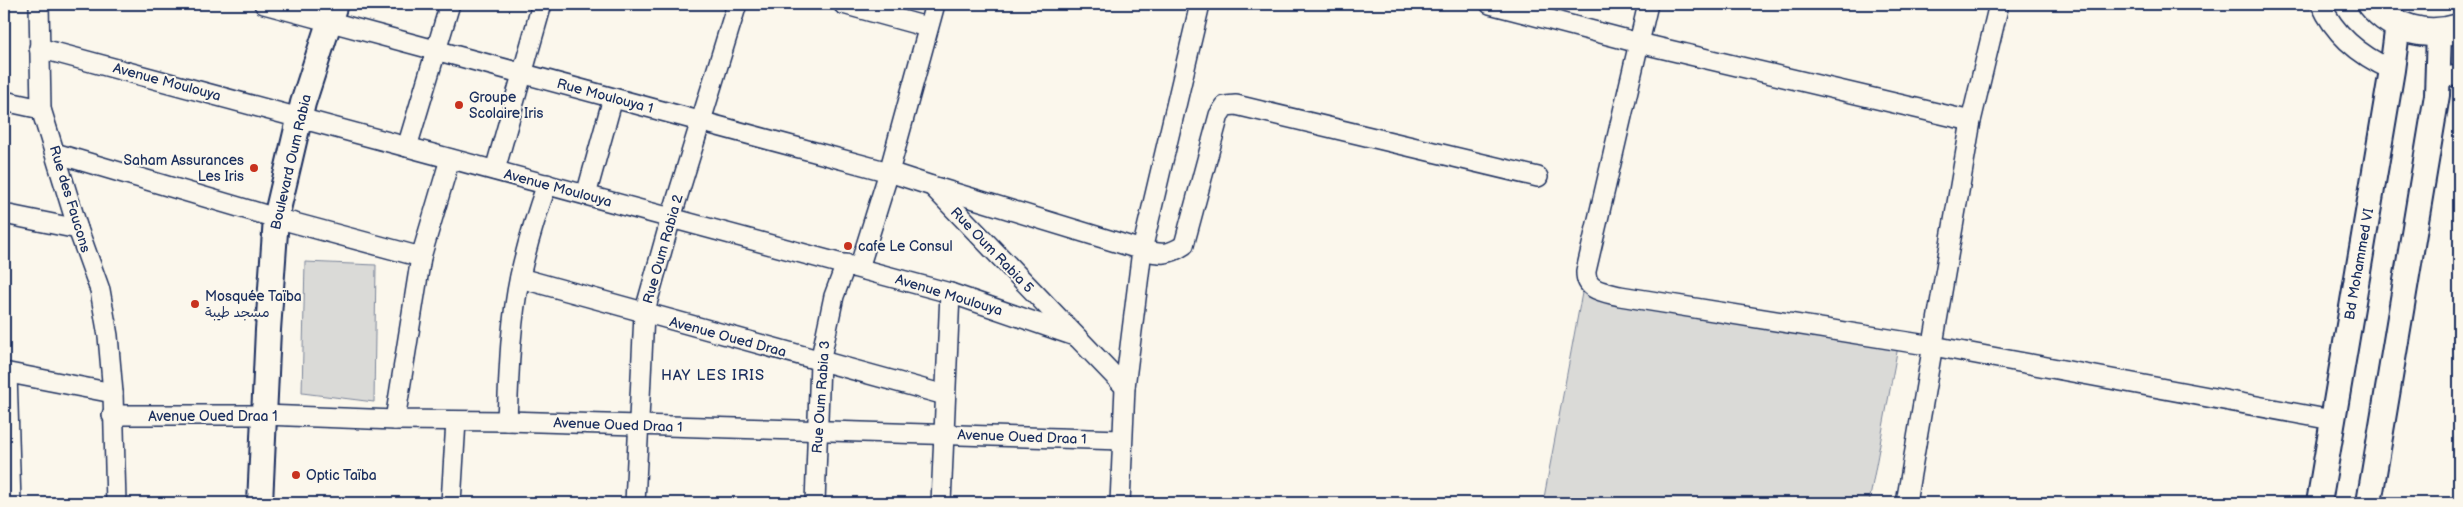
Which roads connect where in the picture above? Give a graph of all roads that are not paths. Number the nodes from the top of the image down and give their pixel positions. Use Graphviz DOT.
graph roads {
  1 [pos="39,4"];
  2 [pos="264,4"];
  3 [pos="450,4"];
  4 [pos="542,4"];
  5 [pos="738,4"];
  6 [pos="843,4"];
  7 [pos="935,4"];
  8 [pos="1200,4"];
  9 [pos="1490,4"];
  10 [pos="1648,4"];
  11 [pos="1999,4"];
  12 [pos="2321,4"];
  13 [pos="2372,4"];
  14 [pos="332,13"];
  15 [pos="2398,24"];
  16 [pos="927,27"];
  17 [pos="2449,30"];
  18 [pos="1639,43"];
  19 [pos="40,48"];
  20 [pos="438,51"];
  21 [pos="2392,70"];
  22 [pos="522,73"];
  23 [pos="2449,77"];
  24 [pos="613,98"];
  25 [pos="4,101"];
  26 [pos="41,109"];
  27 [pos="299,118"];
  28 [pos="1971,121"];
  29 [pos="701,122"];
  30 [pos="407,147"];
  31 [pos="55,152"];
  32 [pos="450,158"];
  33 [pos="495,170"];
  34 [pos="889,172"];
  35 [pos="1538,177"];
  36 [pos="547,184"];
  37 [pos="932,186"];
  38 [pos="586,195"];
  39 [pos="4,214"];
  40 [pos="276,218"];
  41 [pos="671,218"];
  42 [pos="78,229"];
  43 [pos="1142,250"];
  44 [pos="420,257"];
  45 [pos="852,266"];
  46 [pos="520,278"];
  47 [pos="950,293"];
  48 [pos="644,314"];
  49 [pos="1075,336"];
  50 [pos="1933,346"];
  51 [pos="820,362"];
  52 [pos="5,372"];
  53 [pos="1124,387"];
  54 [pos="113,394"];
  55 [pos="945,395"];
  56 [pos="112,415"];
  57 [pos="264,416"];
  58 [pos="395,420"];
  59 [pos="2332,420"];
  60 [pos="456,421"];
  61 [pos="506,421"];
  62 [pos="639,425"];
  63 [pos="818,431"];
  64 [pos="943,434"];
  65 [pos="1122,440"];
  66 [pos="11,503"];
  67 [pos="116,503"];
  68 [pos="260,503"];
  69 [pos="451,503"];
  70 [pos="635,503"];
  71 [pos="815,503"];
  72 [pos="941,503"];
  73 [pos="1120,503"];
  74 [pos="1906,503"];
  75 [pos="2319,503"];
  76 [pos="2369,503"];
  1 -- 19 [label="street, Rue des Faucons"];
  2 -- 14 [label="street, Rue Moulouya 1"];
  3 -- 20 [label="street"];
  4 -- 22 [label="street"];
  5 -- 29 [label="street, Rue Oum Rabia 2"];
  6 -- 16 [label="street"];
  7 -- 16 [label="street"];
  8 -- 43 [label="street"];
  9 -- 18 [label="street"];
  10 -- 18 [label="street"];
  11 -- 28 [label="street"];
  12 -- 21 [label="street"];
  13 -- 15 [label="main road"];
  14 -- 20 [label="street, Rue Moulouya 1"];
  14 -- 27 [label="street, Boulevard Oum Rabia"];
  15 -- 17 [label="main road"];
  15 -- 21 [label="street, Bd Mohammed VI"];
  16 -- 34 [label="street"];
  17 -- 23 [label="street"];
  18 -- 28 [label="street"];
  18 -- 50 [label="street"];
  19 -- 26 [label="street, Rue des Faucons"];
  19 -- 27 [label="street, Avenue Moulouya"];
  20 -- 22 [label="street, Rue Moulouya 1"];
  20 -- 30 [label="street"];
  21 -- 59 [label="street, Bd Mohammed VI"];
  22 -- 24 [label="street, Rue Moulouya 1"];
  22 -- 33 [label="street"];
  23 -- 76 [label="street"];
  24 -- 29 [label="street, Rue Moulouya 1"];
  24 -- 38 [label="street"];
  25 -- 26 [label="street"];
  26 -- 31 [label="street, Rue des Faucons"];
  27 -- 30 [label="street, Avenue Moulouya"];
  27 -- 40 [label="street, Boulevard Oum Rabia"];
  28 -- 50 [label="street"];
  29 -- 34 [label="street, Rue Moulouya 1"];
  29 -- 41 [label="street, Rue Oum Rabia 2"];
  30 -- 32 [label="street, Avenue Moulouya"];
  31 -- 40 [label="street"];
  31 -- 42 [label="street, Rue des Faucons"];
  32 -- 33 [label="street, Avenue Moulouya"];
  32 -- 44 [label="street"];
  33 -- 36 [label="street, Avenue Moulouya"];
  34 -- 37 [label="street, Rue Oum Rabia 5"];
  34 -- 45 [label="street, Rue Oum Rabia 3"];
  35 -- 43 [label="street"];
  36 -- 38 [label="street, Avenue Moulouya"];
  36 -- 46 [label="street"];
  37 -- 43 [label="street"];
  37 -- 49 [label="street, Rue Oum Rabia 5"];
  38 -- 41 [label="street, Avenue Moulouya"];
  39 -- 42 [label="street"];
  40 -- 44 [label="street"];
  40 -- 57 [label="street, Boulevard Oum Rabia"];
  41 -- 45 [label="street, Avenue Moulouya"];
  41 -- 48 [label="street, Rue Oum Rabia 2"];
  42 -- 54 [label="street, Rue des Faucons"];
  43 -- 53 [label="street"];
  44 -- 58 [label="street"];
  45 -- 47 [label="street, Avenue Moulouya"];
  45 -- 51 [label="street, Rue Oum Rabia 3"];
  46 -- 48 [label="street, Avenue Oued Draa"];
  46 -- 61 [label="street"];
  47 -- 49 [label="street, Avenue Moulouya"];
  47 -- 55 [label="street"];
  48 -- 51 [label="street, Avenue Oued Draa"];
  48 -- 62 [label="street, Rue Oum Rabia 2"];
  49 -- 53 [label="street, Rue Oum Rabia 5"];
  50 -- 59 [label="street"];
  50 -- 74 [label="street"];
  51 -- 55 [label="street, Avenue Oued Draa"];
  51 -- 63 [label="street, Rue Oum Rabia 3"];
  52 -- 54 [label="street"];
  52 -- 66 [label="street"];
  53 -- 65 [label="street"];
  54 -- 56 [label="street, Rue des Faucons"];
  55 -- 64 [label="street"];
  56 -- 57 [label="street, Avenue Oued Draa 1"];
  56 -- 67 [label="street, Rue des Faucons"];
  57 -- 58 [label="street, Avenue Oued Draa 1"];
  57 -- 68 [label="street, Boulevard Oum Rabia"];
  58 -- 60 [label="street, Avenue Oued Draa 1"];
  59 -- 75 [label="street, Bd Mohammed VI"];
  60 -- 61 [label="street, Avenue Oued Draa 1"];
  60 -- 69 [label="street"];
  61 -- 62 [label="street, Avenue Oued Draa 1"];
  62 -- 63 [label="street, Avenue Oued Draa 1"];
  62 -- 70 [label="street, Rue Oum Rabia 2"];
  63 -- 64 [label="street, Avenue Oued Draa 1"];
  63 -- 71 [label="street, Rue Oum Rabia 3"];
  64 -- 65 [label="street, Avenue Oued Draa 1"];
  64 -- 72 [label="street"];
  65 -- 73 [label="street"];
}
